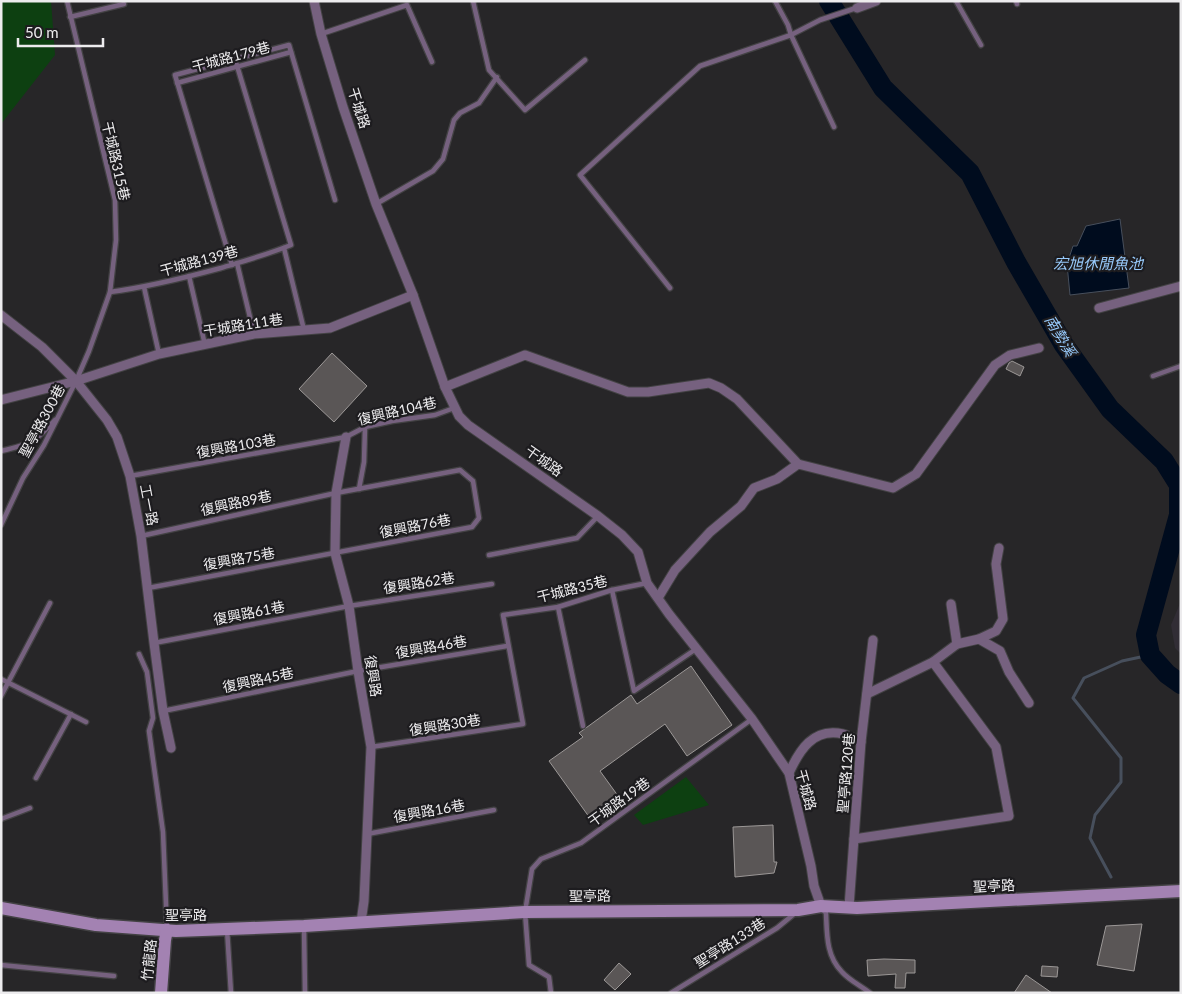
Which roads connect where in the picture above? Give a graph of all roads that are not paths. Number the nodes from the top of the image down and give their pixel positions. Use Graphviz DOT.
graph roads {
  1 [pos="67,1"];
  2 [pos="314,1"];
  3 [pos="473,1"];
  4 [pos="774,1"];
  5 [pos="876,1"];
  6 [pos="956,1"];
  7 [pos="124,4"];
  8 [pos="857,8"];
  9 [pos="70,17"];
  10 [pos="321,34"];
  11 [pos="791,35"];
  12 [pos="981,45"];
  13 [pos="291,52"];
  14 [pos="235,59"];
  15 [pos="585,60"];
  16 [pos="432,62"];
  17 [pos="237,67"];
  18 [pos="497,77"];
  19 [pos="177,83"];
  20 [pos="834,127"];
  21 [pos="335,200"];
  22 [pos="376,204"];
  23 [pos="284,248"];
  24 [pos="234,264"];
  25 [pos="189,276"];
  26 [pos="1181,286"];
  27 [pos="144,287"];
  28 [pos="670,288"];
  29 [pos="110,292"];
  30 [pos="413,296"];
  31 [pos="1099,308"];
  32 [pos="1,314"];
  33 [pos="304,330"];
  34 [pos="254,334"];
  35 [pos="205,345"];
  36 [pos="1039,348"];
  37 [pos="158,354"];
  38 [pos="1181,366"];
  39 [pos="1153,376"];
  40 [pos="76,381"];
  41 [pos="445,387"];
  42 [pos="1,400"];
  43 [pos="454,408"];
  44 [pos="57,417"];
  45 [pos="365,427"];
  46 [pos="346,437"];
  47 [pos="1,451"];
  48 [pos="798,464"];
  49 [pos="130,476"];
  50 [pos="359,489"];
  51 [pos="336,493"];
  52 [pos="478,501"];
  53 [pos="598,516"];
  54 [pos="1,524"];
  55 [pos="142,536"];
  56 [pos="999,548"];
  57 [pos="335,553"];
  58 [pos="489,556"];
  59 [pos="647,583"];
  60 [pos="492,584"];
  61 [pos="147,588"];
  62 [pos="612,590"];
  63 [pos="658,598"];
  64 [pos="50,603"];
  65 [pos="950,604"];
  66 [pos="349,606"];
  67 [pos="558,607"];
  68 [pos="980,639"];
  69 [pos="873,640"];
  70 [pos="154,643"];
  71 [pos="957,644"];
  72 [pos="507,646"];
  73 [pos="696,649"];
  74 [pos="139,654"];
  75 [pos="933,662"];
  76 [pos="358,671"];
  77 [pos="1,679"];
  78 [pos="8,683"];
  79 [pos="867,694"];
  80 [pos="1,696"];
  81 [pos="1028,704"];
  82 [pos="163,711"];
  83 [pos="71,714"];
  84 [pos="752,719"];
  85 [pos="86,722"];
  86 [pos="583,726"];
  87 [pos="861,742"];
  88 [pos="372,747"];
  89 [pos="171,748"];
  90 [pos="788,774"];
  91 [pos="36,778"];
  92 [pos="30,808"];
  93 [pos="494,810"];
  94 [pos="1,819"];
  95 [pos="367,834"];
  96 [pos="854,839"];
  97 [pos="1181,891"];
  98 [pos="821,906"];
  99 [pos="1,908"];
  100 [pos="849,908"];
  101 [pos="798,910"];
  102 [pos="525,912"];
  103 [pos="362,922"];
  104 [pos="304,926"];
  105 [pos="227,929"];
  106 [pos="168,930"];
  107 [pos="1,965"];
  108 [pos="114,976"];
  109 [pos="161,993"];
  110 [pos="231,993"];
  111 [pos="305,993"];
  112 [pos="552,993"];
  113 [pos="671,993"];
  114 [pos="870,993"];
  1 -- 9 [label="lane, 干城路315巷"];
  2 -- 10 [label="street, 干城路"];
  3 -- 18 [label="lane"];
  4 -- 11 [label="lane"];
  5 -- 8 [label="street"];
  6 -- 12 [label="lane"];
  7 -- 9 [label="lane"];
  8 -- 11 [label="lane"];
  9 -- 29 [label="lane, 干城路315巷"];
  10 -- 16 [label="lane"];
  10 -- 22 [label="street, 干城路"];
  11 -- 20 [label="lane"];
  11 -- 28 [label="lane"];
  13 -- 14 [label="lane"];
  13 -- 17 [label="lane, 干城路179巷"];
  13 -- 21 [label="lane"];
  14 -- 17 [label="lane"];
  14 -- 19 [label="lane"];
  15 -- 18 [label="lane"];
  17 -- 19 [label="lane, 干城路179巷"];
  17 -- 23 [label="lane, 干城路139巷"];
  18 -- 22 [label="lane"];
  19 -- 24 [label="lane"];
  22 -- 30 [label="street, 干城路"];
  23 -- 24 [label="lane, 干城路139巷"];
  23 -- 33 [label="lane"];
  24 -- 25 [label="lane, 干城路139巷"];
  24 -- 34 [label="lane"];
  25 -- 27 [label="lane, 干城路139巷"];
  25 -- 35 [label="lane"];
  26 -- 31 [label="street"];
  27 -- 29 [label="lane, 干城路139巷"];
  27 -- 37 [label="lane"];
  29 -- 40 [label="lane, 干城路315巷"];
  30 -- 33 [label="street, 干城路111巷"];
  30 -- 41 [label="street, 干城路"];
  32 -- 40 [label="street, 工一路"];
  33 -- 34 [label="street, 干城路111巷"];
  34 -- 35 [label="street, 干城路111巷"];
  35 -- 37 [label="street, 干城路111巷"];
  36 -- 48 [label="street"];
  37 -- 40 [label="street, 干城路111巷"];
  38 -- 39 [label="lane"];
  40 -- 42 [label="street, 干城路111巷"];
  40 -- 44 [label="lane, 聖亭路300巷"];
  40 -- 49 [label="street, 工一路"];
  41 -- 43 [label="street, 干城路"];
  41 -- 48 [label="street"];
  43 -- 45 [label="lane, 復興路104巷"];
  43 -- 53 [label="street, 干城路"];
  44 -- 47 [label="lane"];
  44 -- 54 [label="lane, 聖亭路300巷"];
  45 -- 46 [label="lane, 復興路104巷"];
  45 -- 50 [label="lane"];
  46 -- 49 [label="lane, 復興路103巷"];
  46 -- 51 [label="street, 復興路"];
  48 -- 63 [label="street"];
  49 -- 55 [label="street, 工一路"];
  50 -- 51 [label="lane, 復興路89巷"];
  50 -- 52 [label="lane, 復興路89巷"];
  51 -- 55 [label="lane, 復興路89巷"];
  51 -- 57 [label="street, 復興路"];
  52 -- 57 [label="lane, 復興路76巷"];
  53 -- 58 [label="lane"];
  53 -- 59 [label="street, 干城路"];
  55 -- 61 [label="street, 工一路"];
  56 -- 68 [label="street"];
  57 -- 61 [label="lane, 復興路75巷"];
  57 -- 66 [label="street, 復興路"];
  59 -- 62 [label="lane, 干城路35巷"];
  59 -- 63 [label="street, 干城路"];
  60 -- 66 [label="lane, 復興路62巷"];
  61 -- 70 [label="street, 工一路"];
  62 -- 67 [label="lane, 干城路35巷"];
  62 -- 73 [label="lane"];
  63 -- 73 [label="street, 干城路"];
  64 -- 78 [label="lane"];
  65 -- 71 [label="street"];
  66 -- 70 [label="lane, 復興路61巷"];
  66 -- 76 [label="street, 復興路"];
  67 -- 72 [label="lane, 干城路35巷"];
  67 -- 86 [label="lane"];
  68 -- 71 [label="street"];
  68 -- 81 [label="street"];
  69 -- 79 [label="street, 聖亭路120巷"];
  70 -- 82 [label="street, 工一路"];
  71 -- 75 [label="street"];
  72 -- 76 [label="lane, 復興路46巷"];
  72 -- 88 [label="lane, 復興路30巷"];
  73 -- 84 [label="street, 干城路"];
  74 -- 106 [label="lane"];
  75 -- 79 [label="street"];
  75 -- 96 [label="street"];
  76 -- 82 [label="lane, 復興路45巷"];
  76 -- 88 [label="street, 復興路"];
  77 -- 78 [label="lane"];
  78 -- 80 [label="lane"];
  78 -- 83 [label="lane"];
  79 -- 87 [label="street, 聖亭路120巷"];
  82 -- 89 [label="street, 工一路"];
  83 -- 85 [label="lane"];
  83 -- 91 [label="lane"];
  84 -- 90 [label="street, 干城路"];
  84 -- 102 [label="lane, 干城路19巷"];
  87 -- 90 [label="street"];
  87 -- 96 [label="street, 聖亭路120巷"];
  88 -- 95 [label="street, 復興路"];
  90 -- 98 [label="street, 干城路"];
  92 -- 94 [label="lane"];
  93 -- 95 [label="lane, 復興路16巷"];
  95 -- 103 [label="street, 復興路"];
  96 -- 100 [label="street, 聖亭路120巷"];
  97 -- 100 [label="street, 聖亭路"];
  98 -- 100 [label="street, 聖亭路"];
  98 -- 101 [label="street, 聖亭路"];
  98 -- 114 [label="lane"];
  99 -- 106 [label="street, 聖亭路"];
  101 -- 102 [label="street, 聖亭路"];
  101 -- 113 [label="lane, 聖亭路133巷"];
  102 -- 103 [label="street, 聖亭路"];
  102 -- 112 [label="lane, 干城路19巷"];
  103 -- 104 [label="street, 聖亭路"];
  104 -- 105 [label="street, 聖亭路"];
  104 -- 111 [label="lane"];
  105 -- 106 [label="street, 聖亭路"];
  105 -- 110 [label="lane"];
  106 -- 109 [label="street, 竹龍路"];
  107 -- 108 [label="lane"];
}
